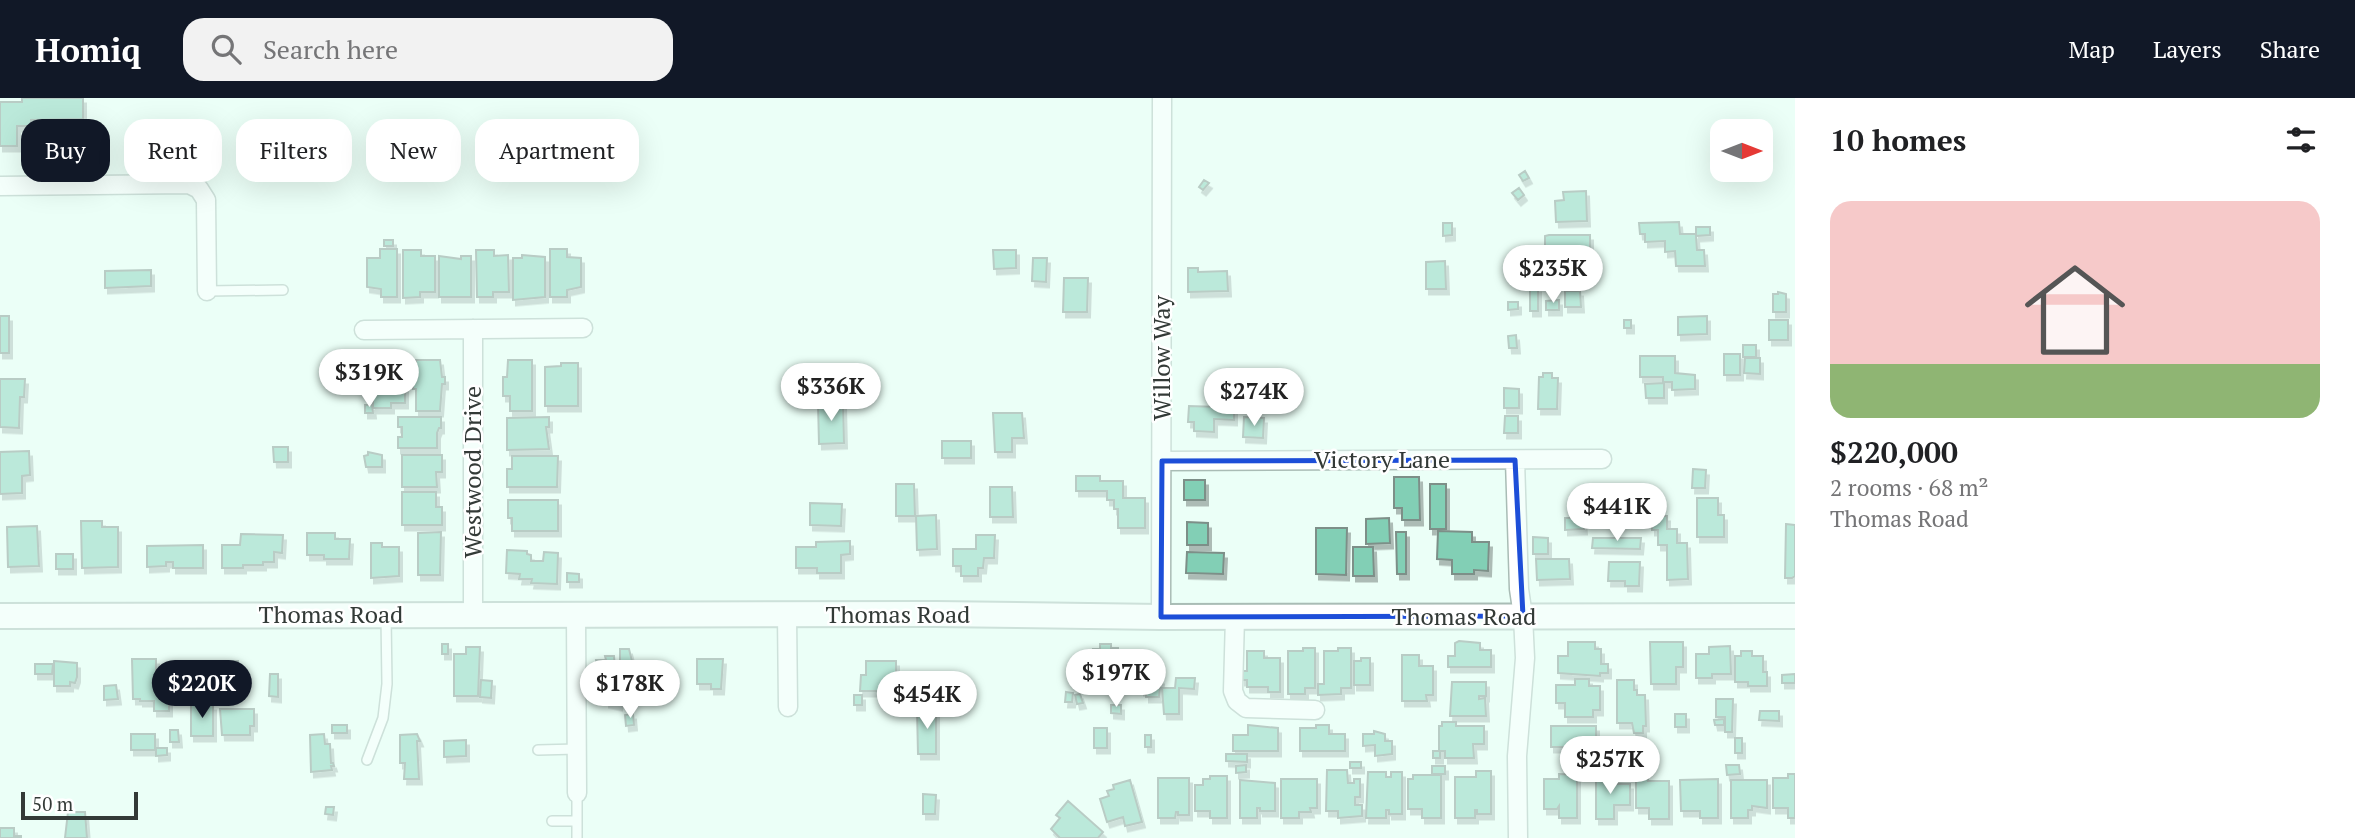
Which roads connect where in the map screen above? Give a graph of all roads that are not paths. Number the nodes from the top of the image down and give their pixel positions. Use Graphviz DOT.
graph roads {
  1 [pos="1162,98"];
  2 [pos="0,186"];
  3 [pos="207,290"];
  4 [pos="283,290"];
  5 [pos="583,328"];
  6 [pos="473,329"];
  7 [pos="364,330"];
  8 [pos="1602,459"];
  9 [pos="1516,460"];
  10 [pos="1162,461"];
  11 [pos="386,615"];
  12 [pos="473,615"];
  13 [pos="576,615"];
  14 [pos="787,615"];
  15 [pos="0,616"];
  16 [pos="1523,616"];
  17 [pos="1795,616"];
  18 [pos="1161,617"];
  19 [pos="1235,617"];
  20 [pos="788,707"];
  21 [pos="1315,710"];
  22 [pos="538,750"];
  23 [pos="577,750"];
  24 [pos="367,760"];
  25 [pos="577,793"];
  26 [pos="552,821"];
  27 [pos="577,821"];
  28 [pos="577,838"];
  29 [pos="1518,838"];
  1 -- 10 [label="street, Willow Way"];
  2 -- 3 [label="street"];
  3 -- 4 [label="lane"];
  5 -- 6 [label="street"];
  6 -- 7 [label="street"];
  6 -- 12 [label="street, Westwood Drive"];
  8 -- 9 [label="street, Victory Lane"];
  9 -- 10 [label="street, Victory Lane"];
  9 -- 16 [label="street"];
  10 -- 18 [label="street, Willow Way"];
  11 -- 12 [label="street, Thomas Road"];
  11 -- 15 [label="street, Thomas Road"];
  11 -- 24 [label="lane"];
  12 -- 13 [label="street, Thomas Road"];
  13 -- 14 [label="street, Thomas Road"];
  13 -- 23 [label="street"];
  14 -- 18 [label="street, Thomas Road"];
  14 -- 20 [label="street"];
  16 -- 17 [label="street, Thomas Road"];
  16 -- 19 [label="street, Thomas Road"];
  16 -- 29 [label="street"];
  18 -- 19 [label="street, Thomas Road"];
  19 -- 21 [label="street"];
  22 -- 23 [label="lane"];
  23 -- 25 [label="street"];
  25 -- 27 [label="lane"];
  26 -- 27 [label="lane"];
  27 -- 28 [label="lane"];
}
